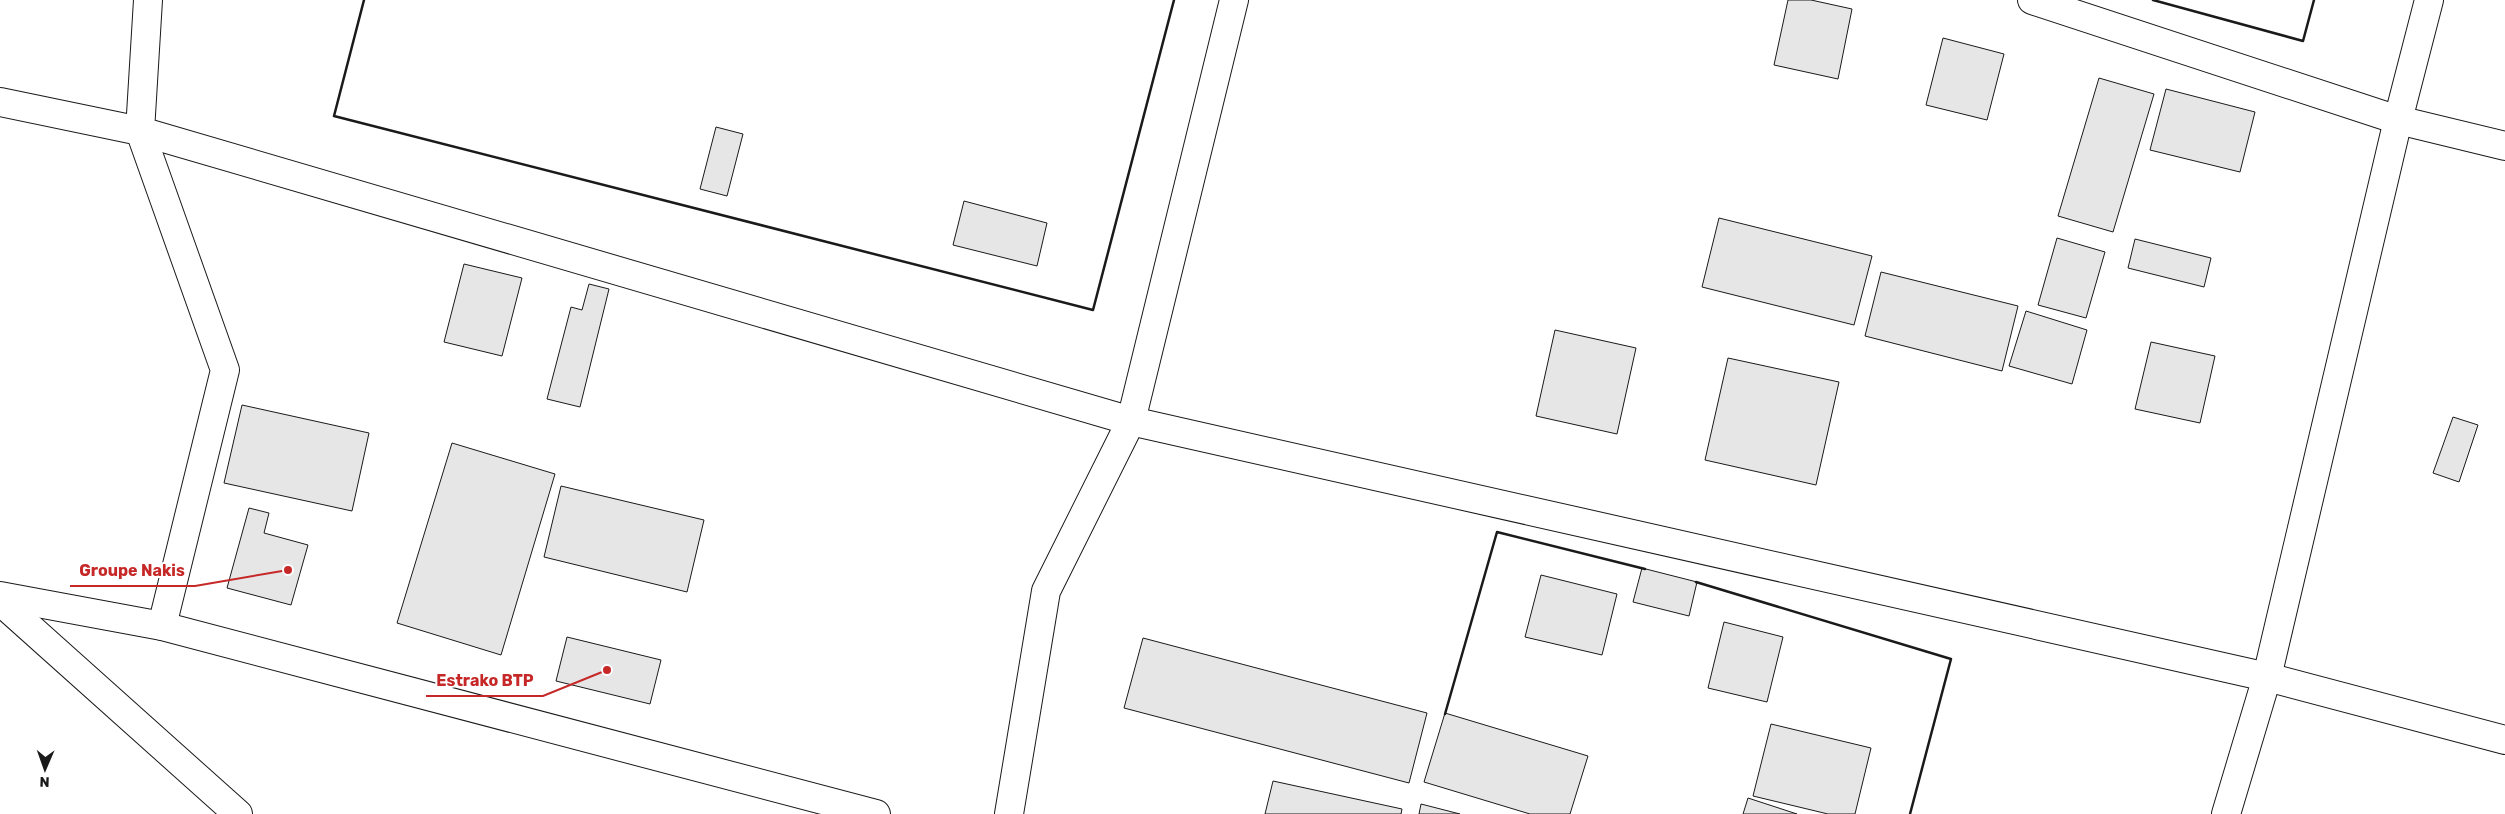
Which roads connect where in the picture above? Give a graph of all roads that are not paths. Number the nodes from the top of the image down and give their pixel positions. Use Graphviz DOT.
graph roads {
  1 [pos="148,0"];
  2 [pos="1234,0"];
  3 [pos="2032,0"];
  4 [pos="2429,0"];
  5 [pos="0,102"];
  6 [pos="2398,120"];
  7 [pos="140,131"];
  8 [pos="2505,146"];
  9 [pos="1131,421"];
  10 [pos="0,596"];
  11 [pos="0,601"];
  12 [pos="162,626"];
  13 [pos="2267,677"];
  14 [pos="2505,740"];
  15 [pos="238,814"];
  16 [pos="876,814"];
  17 [pos="1009,814"];
  18 [pos="2226,814"];
  1 -- 7 [label="street"];
  2 -- 9 [label="street"];
  3 -- 6 [label="street"];
  4 -- 6 [label="street"];
  5 -- 7 [label="street"];
  6 -- 8 [label="street"];
  6 -- 13 [label="street"];
  7 -- 9 [label="street"];
  7 -- 12 [label="street"];
  9 -- 13 [label="street"];
  9 -- 17 [label="street"];
  10 -- 12 [label="street"];
  11 -- 15 [label="street"];
  12 -- 16 [label="street"];
  13 -- 14 [label="street"];
  13 -- 18 [label="street"];
}
